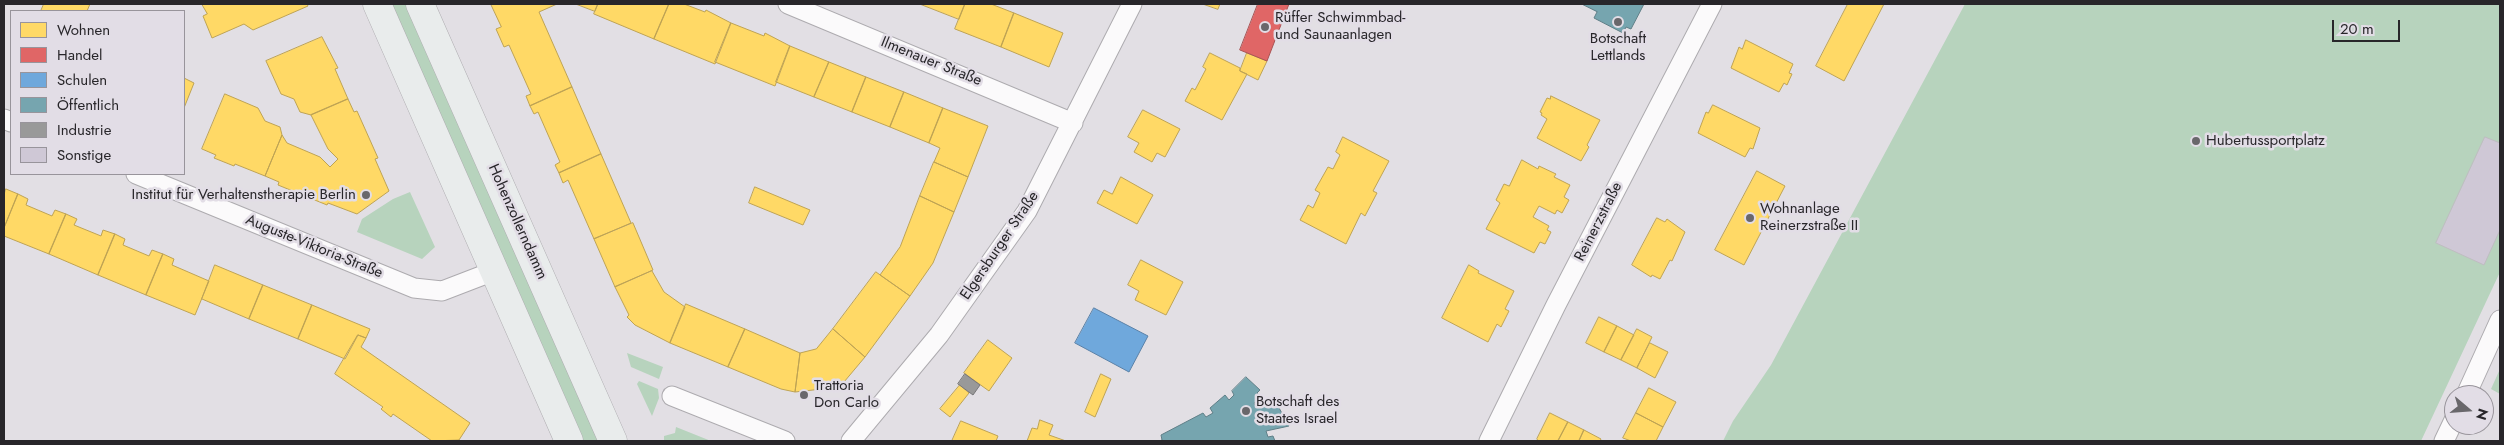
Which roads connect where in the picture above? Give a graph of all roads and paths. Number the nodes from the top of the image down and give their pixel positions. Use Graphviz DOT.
graph roads {
  1 [pos="377,4"];
  2 [pos="420,4"];
  3 [pos="788,4"];
  4 [pos="1132,4"];
  5 [pos="1712,4"];
  6 [pos="1073,123"];
  7 [pos="138,175"];
  8 [pos="494,271"];
  9 [pos="2500,320"];
  10 [pos="2471,385"];
  11 [pos="672,396"];
  12 [pos="569,441"];
  13 [pos="613,441"];
  14 [pos="785,441"];
  15 [pos="851,441"];
  16 [pos="1489,441"];
  1 -- 8 [label="main road"];
  2 -- 13 [label="main road, Hohenzollerndamm"];
  3 -- 6 [label="street, Ilmenauer Straße"];
  4 -- 6 [label="street, Elgersburger Straße"];
  5 -- 16 [label="street, Reinerzstraße"];
  6 -- 15 [label="street, Elgersburger Straße"];
  7 -- 8 [label="street, Auguste-Viktoria-Straße"];
  8 -- 12 [label="main road"];
  9 -- 10 [label="street"];
  11 -- 14 [label="street"];
}
